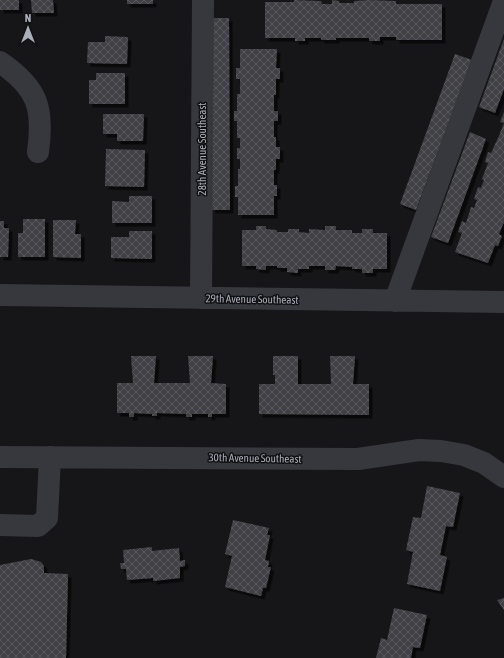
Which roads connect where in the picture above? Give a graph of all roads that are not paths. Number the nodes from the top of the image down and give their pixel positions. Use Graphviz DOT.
graph roads {
  1 [pos="203,0"];
  2 [pos="504,0"];
  3 [pos="0,62"];
  4 [pos="38,152"];
  5 [pos="0,295"];
  6 [pos="201,298"];
  7 [pos="395,301"];
  8 [pos="504,302"];
  9 [pos="0,457"];
  10 [pos="50,457"];
  11 [pos="504,476"];
  12 [pos="0,526"];
  1 -- 6 [label="street, 28th Avenue Southeast"];
  2 -- 7 [label="street"];
  3 -- 4 [label="street"];
  5 -- 6 [label="street, 29th Avenue Southeast"];
  6 -- 7 [label="street, 29th Avenue Southeast"];
  7 -- 8 [label="street, 29th Avenue Southeast"];
  9 -- 10 [label="street, 30th Avenue Southeast"];
  10 -- 11 [label="street, 30th Avenue Southeast"];
  10 -- 12 [label="street"];
}
